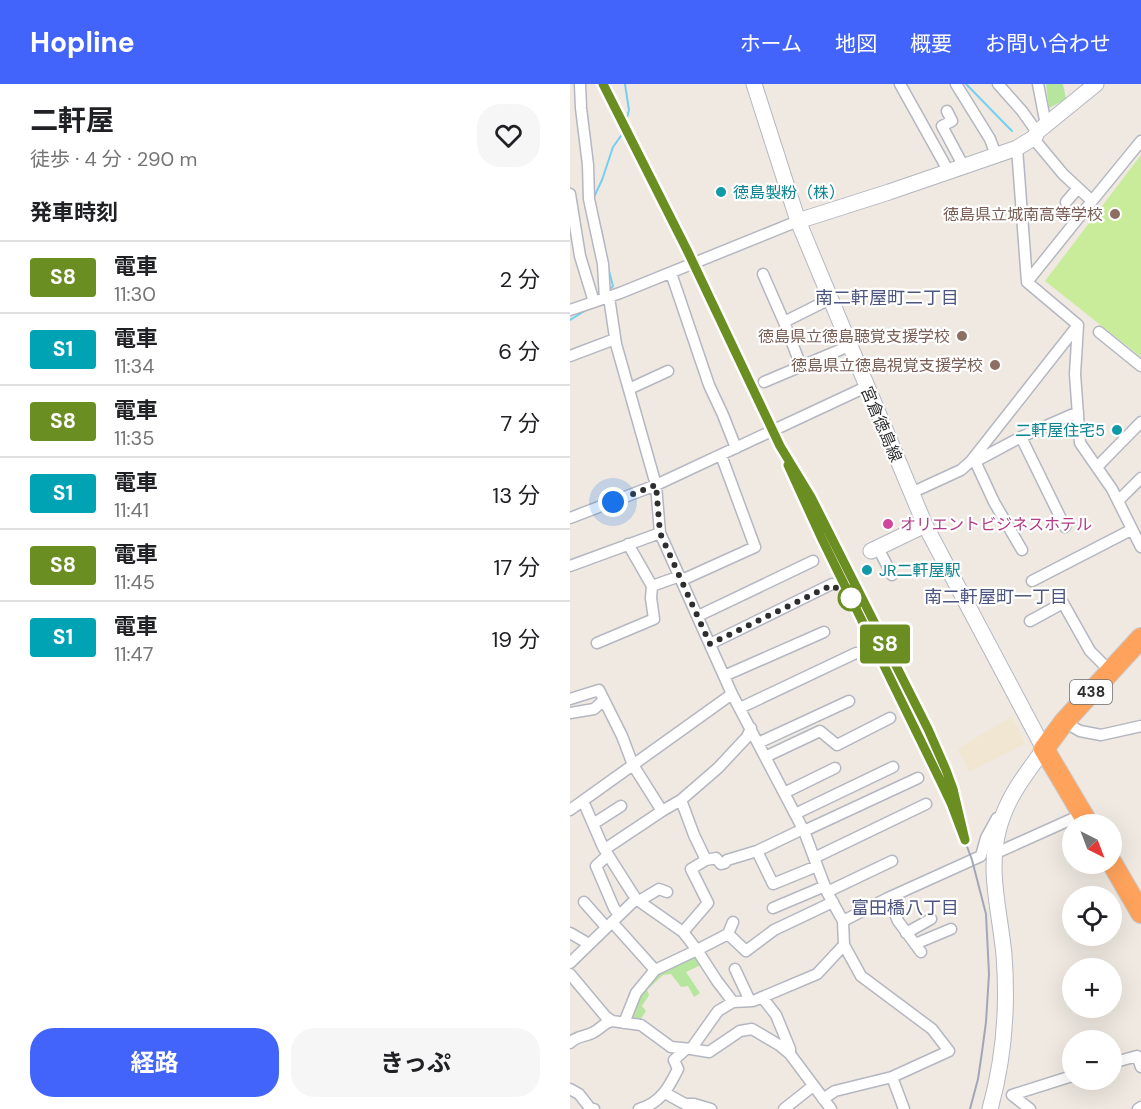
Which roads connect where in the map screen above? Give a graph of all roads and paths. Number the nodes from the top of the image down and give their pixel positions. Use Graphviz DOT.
graph roads {
  1 [pos="580,84"];
  2 [pos="753,84"];
  3 [pos="900,84"];
  4 [pos="956,84"];
  5 [pos="998,84"];
  6 [pos="1038,84"];
  7 [pos="1094,84"];
  8 [pos="948,111"];
  9 [pos="942,126"];
  10 [pos="1039,132"];
  11 [pos="927,133"];
  12 [pos="1141,141"];
  13 [pos="1017,148"];
  14 [pos="996,155"];
  15 [pos="964,167"];
  16 [pos="949,172"];
  17 [pos="1078,188"];
  18 [pos="570,194"];
  19 [pos="1092,201"];
  20 [pos="1066,202"];
  21 [pos="798,221"];
  22 [pos="671,273"];
  23 [pos="763,274"];
  24 [pos="1028,282"];
  25 [pos="570,297"];
  26 [pos="603,299"];
  27 [pos="830,299"];
  28 [pos="572,309"];
  29 [pos="784,322"];
  30 [pos="1078,325"];
  31 [pos="1099,332"];
  32 [pos="615,339"];
  33 [pos="849,346"];
  34 [pos="570,356"];
  35 [pos="801,366"];
  36 [pos="1141,366"];
  37 [pos="668,371"];
  38 [pos="764,382"];
  39 [pos="866,387"];
  40 [pos="629,389"];
  41 [pos="1078,412"];
  42 [pos="1141,422"];
  43 [pos="1021,437"];
  44 [pos="736,448"];
  45 [pos="721,455"];
  46 [pos="973,461"];
  47 [pos="1097,467"];
  48 [pos="1141,478"];
  49 [pos="656,485"];
  50 [pos="911,493"];
  51 [pos="1118,501"];
  52 [pos="570,518"];
  53 [pos="925,525"];
  54 [pos="1065,527"];
  55 [pos="1131,530"];
  56 [pos="660,533"];
  57 [pos="628,544"];
  58 [pos="1141,547"];
  59 [pos="875,549"];
  60 [pos="1022,550"];
  61 [pos="813,561"];
  62 [pos="570,566"];
  63 [pos="892,575"];
  64 [pos="681,578"];
  65 [pos="1032,580"];
  66 [pos="832,585"];
  67 [pos="652,586"];
  68 [pos="698,616"];
  69 [pos="1030,621"];
  70 [pos="824,632"];
  71 [pos="1141,638"];
  72 [pos="597,643"];
  73 [pos="710,644"];
  74 [pos="856,652"];
  75 [pos="1110,671"];
  76 [pos="724,676"];
  77 [pos="732,694"];
  78 [pos="570,699"];
  79 [pos="604,700"];
  80 [pos="849,701"];
  81 [pos="740,708"];
  82 [pos="570,713"];
  83 [pos="890,718"];
  84 [pos="1064,722"];
  85 [pos="1141,726"];
  86 [pos="753,737"];
  87 [pos="1044,749"];
  88 [pos="765,757"];
  89 [pos="633,765"];
  90 [pos="835,768"];
  91 [pos="893,768"];
  92 [pos="918,778"];
  93 [pos="784,793"];
  94 [pos="681,800"];
  95 [pos="583,801"];
  96 [pos="926,804"];
  97 [pos="1007,805"];
  98 [pos="621,806"];
  99 [pos="570,810"];
  100 [pos="662,812"];
  101 [pos="795,814"];
  102 [pos="1083,814"];
  103 [pos="593,824"];
  104 [pos="633,825"];
  105 [pos="1062,828"];
  106 [pos="803,830"];
  107 [pos="605,850"];
  108 [pos="757,851"];
  109 [pos="994,854"];
  110 [pos="706,861"];
  111 [pos="892,861"];
  112 [pos="816,862"];
  113 [pos="1118,874"];
  114 [pos="826,889"];
  115 [pos="668,892"];
  116 [pos="888,898"];
  117 [pos="637,900"];
  118 [pos="584,902"];
  119 [pos="833,902"];
  120 [pos="773,908"];
  121 [pos="1141,913"];
  122 [pos="931,919"];
  123 [pos="613,921"];
  124 [pos="843,921"];
  125 [pos="733,922"];
  126 [pos="951,929"];
  127 [pos="683,932"];
  128 [pos="570,933"];
  129 [pos="728,933"];
  130 [pos="906,933"];
  131 [pos="589,944"];
  132 [pos="844,945"];
  133 [pos="698,951"];
  134 [pos="570,963"];
  135 [pos="735,969"];
  136 [pos="655,970"];
  137 [pos="570,974"];
  138 [pos="762,997"];
  139 [pos="750,1001"];
  140 [pos="733,1002"];
  141 [pos="612,1021"];
  142 [pos="624,1023"];
  143 [pos="570,1042"];
  144 [pos="688,1049"];
  145 [pos="790,1054"];
  146 [pos="1122,1061"];
  147 [pos="1141,1067"];
  148 [pos="892,1077"];
  149 [pos="1062,1079"];
  150 [pos="996,1083"];
  151 [pos="813,1086"];
  152 [pos="570,1089"];
  153 [pos="665,1093"];
  154 [pos="1012,1095"];
  155 [pos="823,1099"];
  156 [pos="643,1108"];
  157 [pos="594,1109"];
  158 [pos="711,1109"];
  159 [pos="784,1109"];
  160 [pos="831,1109"];
  161 [pos="904,1109"];
  162 [pos="990,1109"];
  163 [pos="1030,1109"];
  1 -- 26 [label="street"];
  2 -- 21 [label="street, 宮倉徳島線"];
  3 -- 11 [label="street"];
  4 -- 14 [label="street"];
  5 -- 10 [label="street"];
  6 -- 10 [label="street"];
  7 -- 10 [label="street"];
  8 -- 9 [label="street"];
  9 -- 11 [label="street"];
  9 -- 15 [label="street"];
  10 -- 13 [label="street"];
  10 -- 17 [label="street"];
  11 -- 16 [label="street"];
  12 -- 19 [label="street"];
  13 -- 14 [label="street"];
  13 -- 24 [label="street"];
  14 -- 15 [label="street"];
  15 -- 16 [label="street"];
  16 -- 21 [label="street"];
  17 -- 19 [label="street"];
  17 -- 20 [label="street"];
  18 -- 26 [label="street"];
  19 -- 24 [label="street"];
  21 -- 22 [label="street"];
  21 -- 27 [label="street, 宮倉徳島線"];
  22 -- 26 [label="street"];
  22 -- 44 [label="street"];
  23 -- 29 [label="street"];
  24 -- 30 [label="street"];
  25 -- 28 [label="street"];
  26 -- 28 [label="street"];
  26 -- 32 [label="street"];
  27 -- 29 [label="street"];
  27 -- 33 [label="street, 宮倉徳島線"];
  29 -- 35 [label="street"];
  30 -- 41 [label="street"];
  30 -- 46 [label="street"];
  31 -- 36 [label="street"];
  32 -- 34 [label="street"];
  32 -- 40 [label="street"];
  33 -- 35 [label="street"];
  33 -- 39 [label="street, 宮倉徳島線"];
  35 -- 38 [label="street"];
  37 -- 40 [label="street"];
  39 -- 44 [label="street"];
  39 -- 50 [label="street, 宮倉徳島線"];
  40 -- 49 [label="street"];
  41 -- 43 [label="street"];
  41 -- 47 [label="street"];
  42 -- 47 [label="street"];
  43 -- 46 [label="street"];
  43 -- 54 [label="street"];
  44 -- 45 [label="street"];
  45 -- 49 [label="street"];
  45 -- 64 [label="street"];
  46 -- 50 [label="street"];
  46 -- 60 [label="street"];
  47 -- 51 [label="street"];
  48 -- 51 [label="street"];
  49 -- 52 [label="street"];
  49 -- 56 [label="street"];
  50 -- 53 [label="street, 宮倉徳島線"];
  51 -- 55 [label="street"];
  53 -- 59 [label="street"];
  53 -- 87 [label="street, 宮倉徳島線"];
  55 -- 58 [label="street"];
  55 -- 65 [label="street"];
  56 -- 57 [label="street"];
  56 -- 64 [label="street"];
  57 -- 62 [label="street"];
  57 -- 67 [label="street"];
  59 -- 63 [label="street"];
  61 -- 68 [label="street"];
  64 -- 67 [label="street"];
  64 -- 68 [label="street"];
  66 -- 73 [label="street"];
  67 -- 72 [label="street"];
  68 -- 73 [label="street"];
  69 -- 75 [label="street"];
  70 -- 76 [label="street"];
  71 -- 75 [label="highway, 438"];
  73 -- 76 [label="street"];
  74 -- 81 [label="street"];
  75 -- 84 [label="highway, 438"];
  76 -- 77 [label="street"];
  77 -- 81 [label="street"];
  77 -- 89 [label="street"];
  78 -- 79 [label="street"];
  79 -- 82 [label="street"];
  79 -- 89 [label="street"];
  80 -- 86 [label="street"];
  81 -- 86 [label="street"];
  83 -- 88 [label="street"];
  84 -- 85 [label="street"];
  84 -- 87 [label="highway, 438"];
  86 -- 88 [label="street"];
  86 -- 94 [label="street"];
  87 -- 97 [label="street"];
  87 -- 102 [label="highway"];
  88 -- 93 [label="street"];
  89 -- 95 [label="street"];
  89 -- 100 [label="street"];
  90 -- 93 [label="street"];
  91 -- 101 [label="street"];
  92 -- 106 [label="street"];
  93 -- 101 [label="street"];
  94 -- 100 [label="street"];
  94 -- 110 [label="street"];
  95 -- 99 [label="street"];
  95 -- 103 [label="street"];
  96 -- 112 [label="street"];
  97 -- 109 [label="street"];
  97 -- 116 [label="street"];
  98 -- 103 [label="street"];
  100 -- 107 [label="street"];
  101 -- 106 [label="street"];
  103 -- 107 [label="street"];
  104 -- 107 [label="street"];
  105 -- 109 [label="street"];
  106 -- 108 [label="street"];
  106 -- 112 [label="street"];
  107 -- 117 [label="street"];
  107 -- 123 [label="street"];
  108 -- 110 [label="street"];
  108 -- 112 [label="street"];
  109 -- 150 [label="street"];
  110 -- 127 [label="street"];
  111 -- 114 [label="street"];
  112 -- 114 [label="street"];
  113 -- 121 [label="highway"];
  114 -- 119 [label="street"];
  114 -- 120 [label="street"];
  115 -- 117 [label="street"];
  116 -- 124 [label="street"];
  116 -- 130 [label="street"];
  117 -- 123 [label="street"];
  117 -- 127 [label="street"];
  118 -- 123 [label="street"];
  119 -- 124 [label="street"];
  119 -- 129 [label="street"];
  122 -- 130 [label="street"];
  123 -- 131 [label="street"];
  123 -- 136 [label="street"];
  124 -- 132 [label="street"];
  125 -- 129 [label="street"];
  126 -- 130 [label="street"];
  127 -- 133 [label="street"];
  128 -- 131 [label="street"];
  129 -- 133 [label="street"];
  131 -- 134 [label="street"];
  132 -- 138 [label="street"];
  132 -- 148 [label="street"];
  133 -- 136 [label="street"];
  133 -- 140 [label="street"];
  135 -- 139 [label="street"];
  136 -- 142 [label="street"];
  137 -- 141 [label="street"];
  138 -- 139 [label="street"];
  138 -- 145 [label="street"];
  139 -- 140 [label="street"];
  140 -- 144 [label="street"];
  141 -- 142 [label="street"];
  141 -- 143 [label="street"];
  142 -- 144 [label="street"];
  144 -- 145 [label="street"];
  144 -- 153 [label="street"];
  145 -- 151 [label="street"];
  146 -- 147 [label="street"];
  148 -- 155 [label="street"];
  148 -- 161 [label="street"];
  149 -- 154 [label="street"];
  150 -- 154 [label="street"];
  150 -- 162 [label="street"];
  151 -- 155 [label="street"];
  151 -- 159 [label="street"];
  152 -- 157 [label="street"];
  153 -- 156 [label="street"];
  153 -- 158 [label="street"];
  154 -- 163 [label="street"];
  155 -- 160 [label="street"];
}
